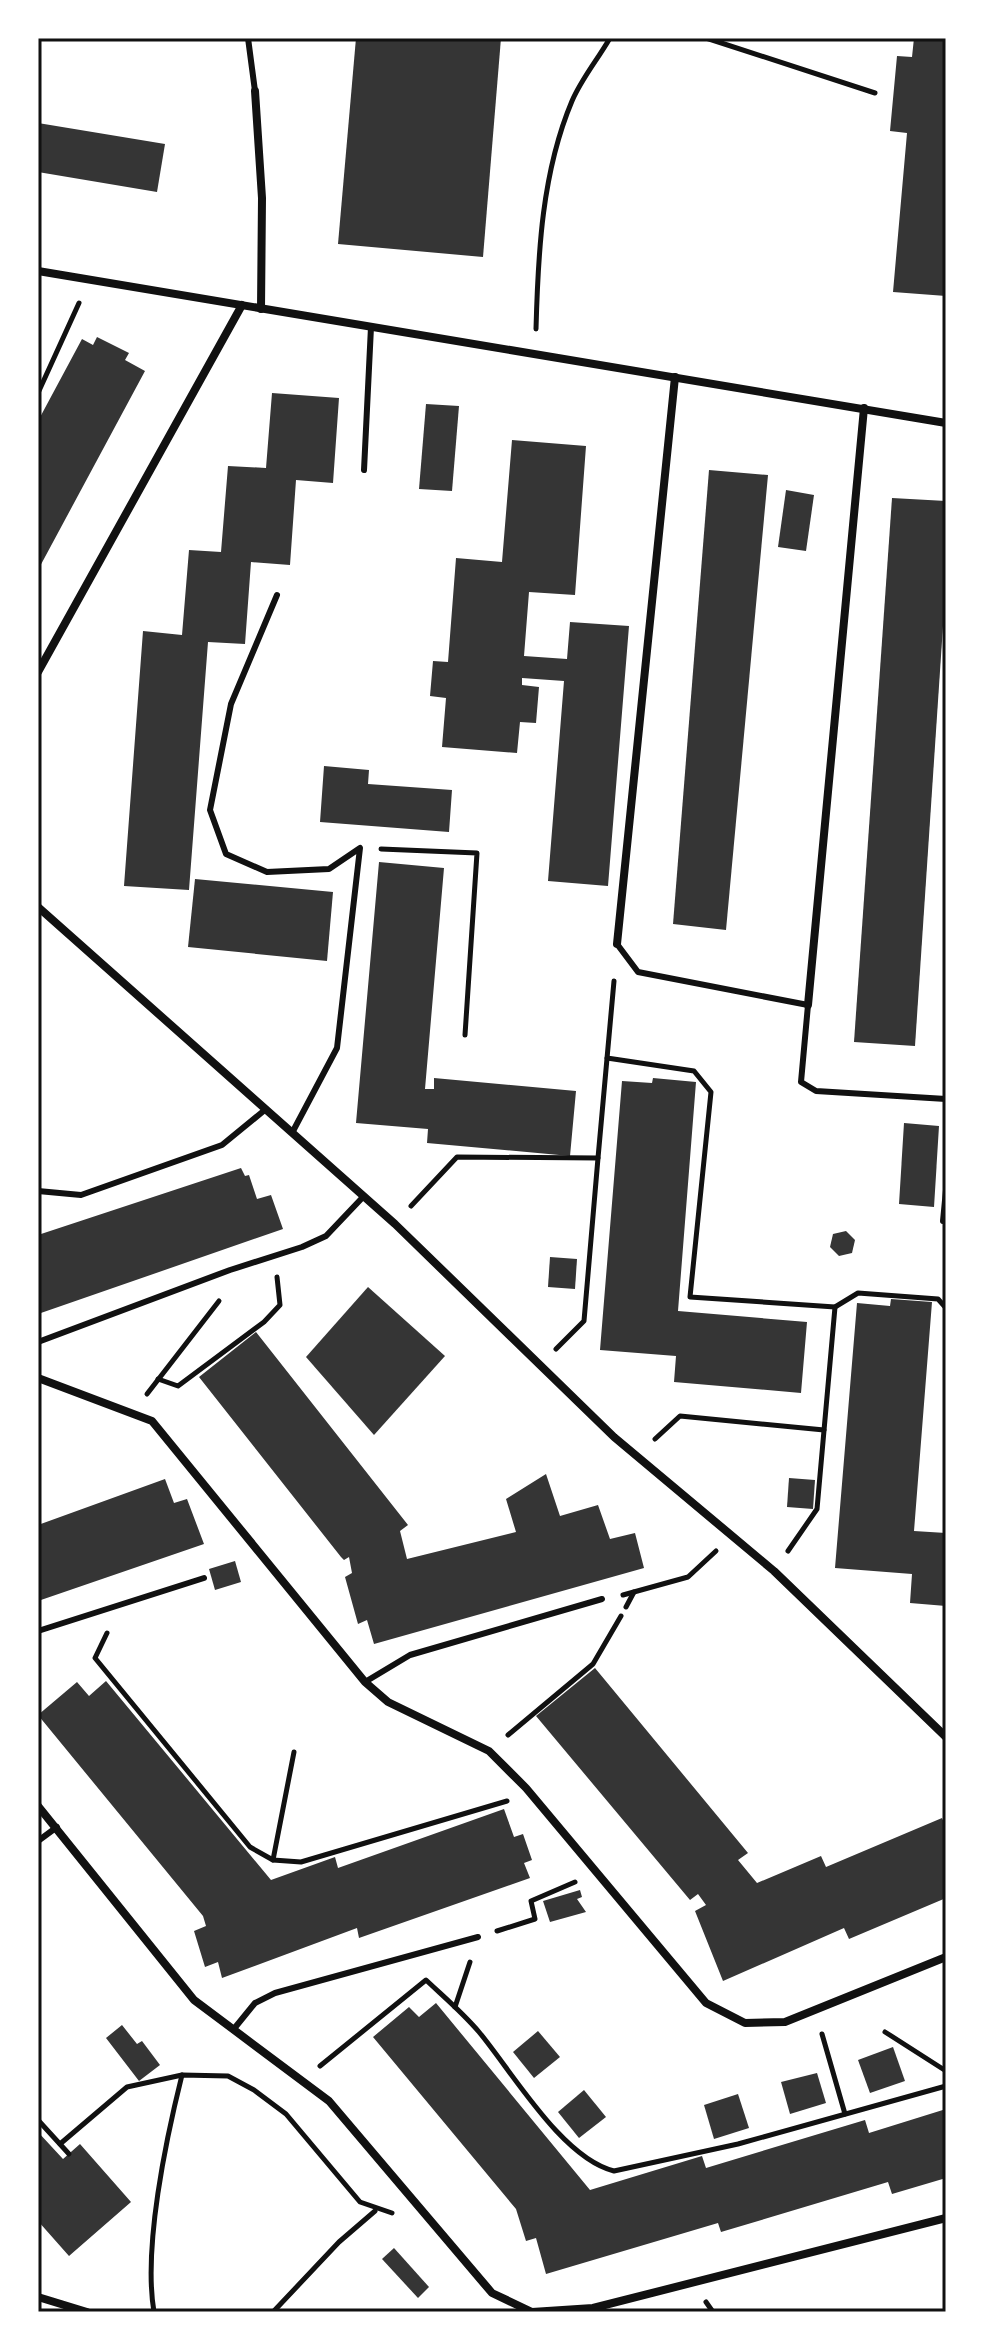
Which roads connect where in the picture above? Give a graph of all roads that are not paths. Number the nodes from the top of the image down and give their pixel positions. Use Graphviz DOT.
graph roads {
  1 [pos="248,38"];
  2 [pos="255,91"];
  3 [pos="38,271"];
  4 [pos="242,305"];
  5 [pos="261,309"];
  6 [pos="371,327"];
  7 [pos="675,377"];
  8 [pos="864,408"];
  9 [pos="946,423"];
  10 [pos="364,470"];
  11 [pos="277,595"];
  12 [pos="38,672"];
  13 [pos="38,907"];
  14 [pos="617,944"];
  15 [pos="808,1005"];
  16 [pos="946,1099"];
  17 [pos="266,1109"];
  18 [pos="292,1133"];
  19 [pos="946,1190"];
  20 [pos="38,1191"];
  21 [pos="363,1197"];
  22 [pos="943,1221"];
  23 [pos="38,1342"];
  24 [pos="38,1378"];
  25 [pos="204,1578"];
  26 [pos="602,1599"];
  27 [pos="38,1631"];
  28 [pos="365,1682"];
  29 [pos="946,1737"];
  30 [pos="38,1806"];
  31 [pos="57,1827"];
  32 [pos="38,1841"];
  33 [pos="478,1937"];
  34 [pos="946,1957"];
  35 [pos="233,2030"];
  36 [pos="946,2218"];
  37 [pos="38,2297"];
  38 [pos="87,2312"];
  1 -- 2 [label="lane"];
  2 -- 5 [label="street"];
  3 -- 4 [label="street"];
  4 -- 5 [label="street"];
  4 -- 12 [label="street"];
  5 -- 6 [label="street"];
  6 -- 7 [label="street"];
  6 -- 10 [label="lane"];
  7 -- 8 [label="street"];
  7 -- 14 [label="street"];
  8 -- 9 [label="street"];
  8 -- 15 [label="street"];
  11 -- 18 [label="lane"];
  13 -- 17 [label="street"];
  14 -- 15 [label="lane"];
  15 -- 16 [label="lane"];
  17 -- 18 [label="street"];
  17 -- 20 [label="lane"];
  18 -- 21 [label="street"];
  19 -- 22 [label="lane"];
  21 -- 23 [label="lane"];
  21 -- 29 [label="street"];
  24 -- 28 [label="street"];
  25 -- 27 [label="lane"];
  26 -- 28 [label="lane"];
  28 -- 34 [label="street"];
  30 -- 31 [label="street"];
  31 -- 32 [label="lane"];
  31 -- 35 [label="street"];
  33 -- 35 [label="lane"];
  35 -- 36 [label="street"];
  37 -- 38 [label="street"];
}
